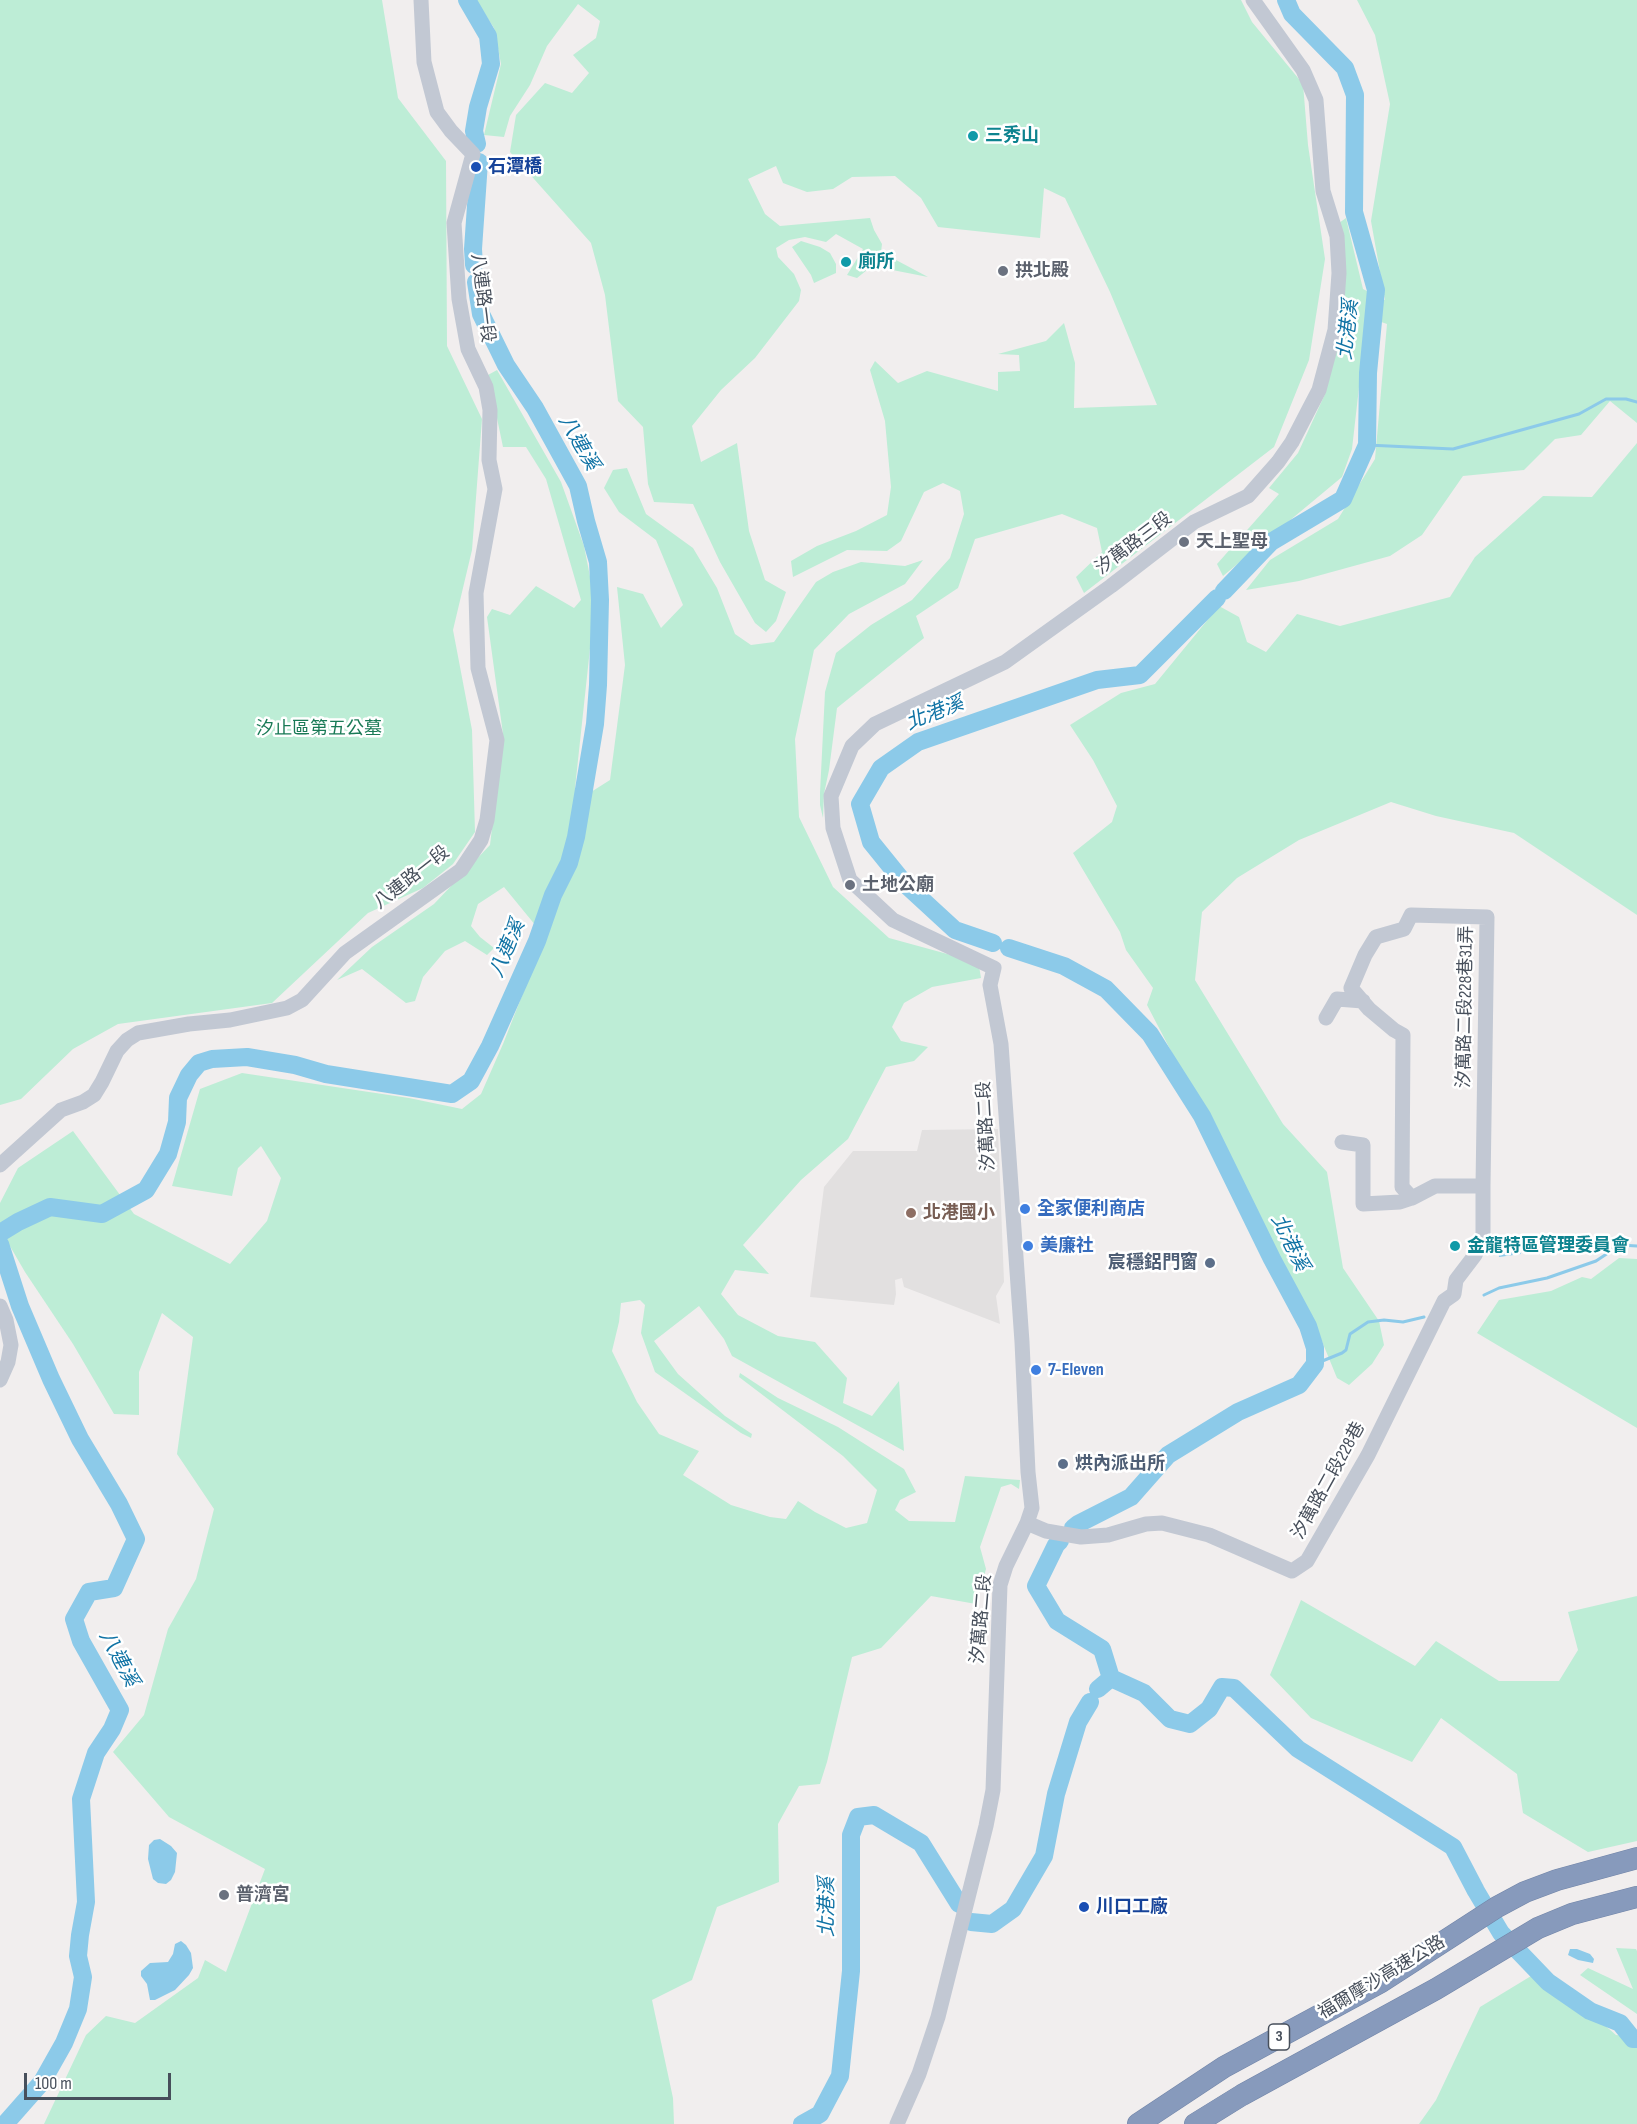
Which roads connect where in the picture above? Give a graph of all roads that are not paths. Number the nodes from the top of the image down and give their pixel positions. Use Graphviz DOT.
graph roads {
  1 [pos="421,0"];
  2 [pos="1254,0"];
  3 [pos="994,968"];
  4 [pos="1363,1002"];
  5 [pos="1326,1018"];
  6 [pos="1342,1142"];
  7 [pos="0,1165"];
  8 [pos="1483,1186"];
  9 [pos="1412,1198"];
  10 [pos="0,1306"];
  11 [pos="1437,1316"];
  12 [pos="0,1380"];
  13 [pos="1027,1523"];
  14 [pos="1637,1858"];
  15 [pos="1637,1897"];
  16 [pos="897,2124"];
  17 [pos="1138,2124"];
  18 [pos="1195,2124"];
  1 -- 7 [label="street, 八連路一段"];
  2 -- 3 [label="street, 汐萬路三段"];
  3 -- 13 [label="street, 汐萬路二段"];
  4 -- 5 [label="street"];
  4 -- 8 [label="street, 汐萬路二段228巷31弄"];
  4 -- 9 [label="street, 汐萬路二段228巷31弄"];
  6 -- 9 [label="street"];
  8 -- 9 [label="street"];
  8 -- 11 [label="street, 汐萬路二段228巷31弄"];
  10 -- 12 [label="street"];
  11 -- 13 [label="street, 汐萬路二段228巷"];
  13 -- 16 [label="street, 汐萬路二段"];
  14 -- 17 [label="highway, 福爾摩沙高速公路 / 3"];
  15 -- 18 [label="highway, 福爾摩沙高速公路 / 3"];
}
